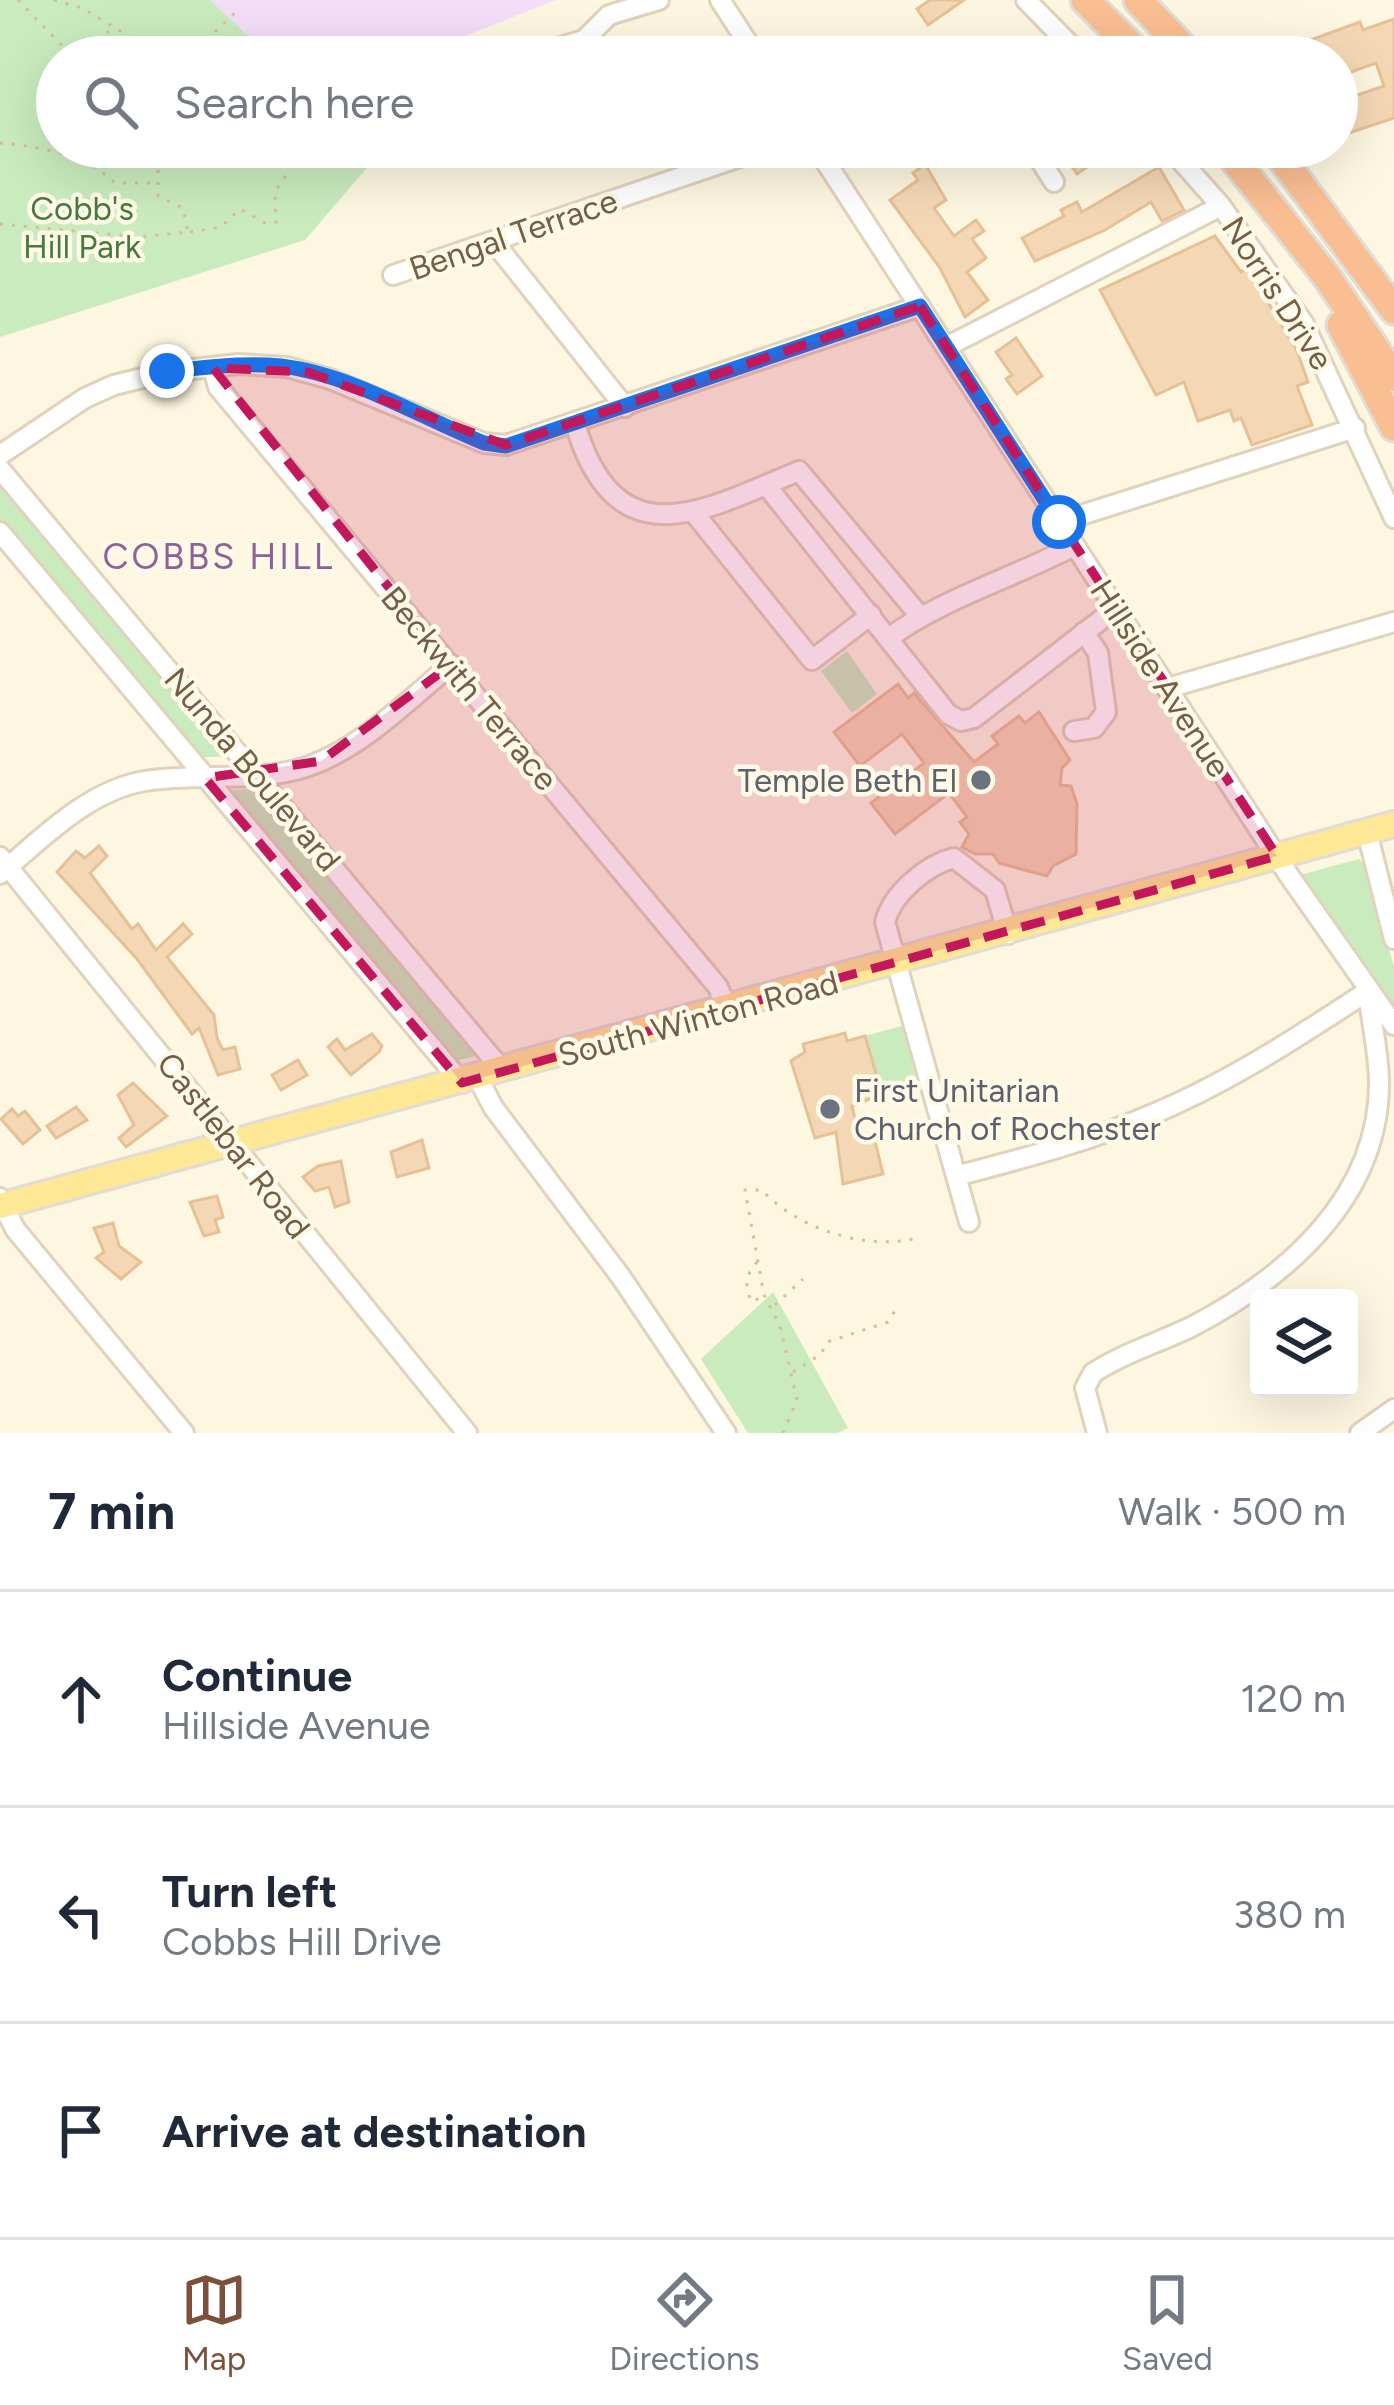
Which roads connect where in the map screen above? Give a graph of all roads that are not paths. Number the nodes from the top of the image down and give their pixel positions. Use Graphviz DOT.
graph roads {
  1 [pos="659,0"];
  2 [pos="720,0"];
  3 [pos="1026,0"];
  4 [pos="1085,0"];
  5 [pos="1138,0"];
  6 [pos="588,36"];
  7 [pos="743,36"];
  8 [pos="1061,36"];
  9 [pos="1121,36"];
  10 [pos="1172,36"];
  11 [pos="707,168"];
  12 [pos="830,168"];
  13 [pos="1046,168"];
  14 [pos="1188,168"];
  15 [pos="1241,168"];
  16 [pos="1289,168"];
  17 [pos="1292,168"];
  18 [pos="1054,182"];
  19 [pos="1221,206"];
  20 [pos="1281,216"];
  21 [pos="493,241"];
  22 [pos="393,275"];
  23 [pos="1394,284"];
  24 [pos="920,306"];
  25 [pos="1394,310"];
  26 [pos="948,346"];
  27 [pos="213,368"];
  28 [pos="1394,377"];
  29 [pos="625,407"];
  30 [pos="575,424"];
  31 [pos="1394,427"];
  32 [pos="1355,428"];
  33 [pos="0,455"];
  34 [pos="0,469"];
  35 [pos="766,485"];
  36 [pos="695,514"];
  37 [pos="1394,518"];
  38 [pos="1059,522"];
  39 [pos="0,532"];
  40 [pos="1074,546"];
  41 [pos="1115,609"];
  42 [pos="871,615"];
  43 [pos="919,615"];
  44 [pos="1394,622"];
  45 [pos="1084,632"];
  46 [pos="889,638"];
  47 [pos="451,665"];
  48 [pos="1168,688"];
  49 [pos="1074,731"];
  50 [pos="259,775"];
  51 [pos="205,778"];
  52 [pos="1394,824"];
  53 [pos="1367,832"];
  54 [pos="1277,856"];
  55 [pos="3,866"];
  56 [pos="1008,934"];
  57 [pos="1394,939"];
  58 [pos="897,964"];
  59 [pos="1368,991"];
  60 [pos="727,1009"];
  61 [pos="1394,1025"];
  62 [pos="481,1078"];
  63 [pos="236,1144"];
  64 [pos="956,1176"];
  65 [pos="1,1203"];
  66 [pos="969,1222"];
  67 [pos="1394,1409"];
  68 [pos="184,1433"];
  69 [pos="467,1433"];
  70 [pos="727,1433"];
  71 [pos="1096,1433"];
  72 [pos="1360,1433"];
  1 -- 6 [label="street"];
  2 -- 7 [label="street"];
  3 -- 8 [label="street"];
  4 -- 9 [label="highway"];
  5 -- 10 [label="highway"];
  11 -- 21 [label="street, Bengal Terrace"];
  12 -- 24 [label="street, Hillside Avenue"];
  13 -- 18 [label="street"];
  14 -- 19 [label="street, Norris Drive"];
  15 -- 20 [label="highway"];
  16 -- 25 [label="highway"];
  17 -- 23 [label="highway"];
  19 -- 26 [label="street"];
  19 -- 32 [label="street, Norris Drive"];
  20 -- 28 [label="highway"];
  20 -- 31 [label="highway"];
  21 -- 22 [label="street, Bengal Terrace"];
  21 -- 29 [label="street"];
  24 -- 26 [label="street, Hillside Avenue"];
  24 -- 29 [label="street"];
  26 -- 38 [label="street, Hillside Avenue"];
  27 -- 30 [label="street"];
  27 -- 33 [label="street"];
  27 -- 47 [label="street, Beckwith Terrace"];
  29 -- 30 [label="street"];
  30 -- 36 [label="street"];
  32 -- 37 [label="street, Norris Drive"];
  32 -- 38 [label="street"];
  34 -- 50 [label="street, Nunda Boulevard"];
  35 -- 36 [label="street"];
  35 -- 42 [label="street"];
  35 -- 43 [label="street"];
  36 -- 42 [label="street"];
  38 -- 40 [label="street, Hillside Avenue"];
  39 -- 51 [label="street, Nunda Boulevard"];
  40 -- 41 [label="street, Hillside Avenue"];
  40 -- 43 [label="street"];
  41 -- 45 [label="street"];
  41 -- 48 [label="street, Hillside Avenue"];
  42 -- 46 [label="street"];
  43 -- 46 [label="street"];
  44 -- 48 [label="street"];
  45 -- 46 [label="street"];
  45 -- 49 [label="street"];
  47 -- 50 [label="street"];
  47 -- 60 [label="street, Beckwith Terrace"];
  48 -- 54 [label="street, Hillside Avenue"];
  50 -- 51 [label="street"];
  50 -- 62 [label="street, Nunda Boulevard"];
  51 -- 55 [label="street"];
  51 -- 62 [label="street, Nunda Boulevard"];
  52 -- 53 [label="main road, South Winton Road"];
  53 -- 54 [label="main road, South Winton Road"];
  53 -- 57 [label="street"];
  54 -- 56 [label="main road, South Winton Road"];
  54 -- 59 [label="street, Hillside Avenue"];
  55 -- 63 [label="street, Castlebar Road"];
  56 -- 58 [label="main road, South Winton Road"];
  56 -- 58 [label="street"];
  58 -- 60 [label="main road, South Winton Road"];
  58 -- 64 [label="street"];
  59 -- 61 [label="street, Hillside Avenue"];
  59 -- 64 [label="street"];
  59 -- 71 [label="street"];
  60 -- 62 [label="main road, South Winton Road"];
  62 -- 63 [label="main road, South Winton Road"];
  62 -- 70 [label="street, Nunda Boulevard"];
  63 -- 65 [label="main road, South Winton Road"];
  63 -- 69 [label="street, Castlebar Road"];
  64 -- 66 [label="street"];
  65 -- 68 [label="street"];
  67 -- 72 [label="street"];
}
